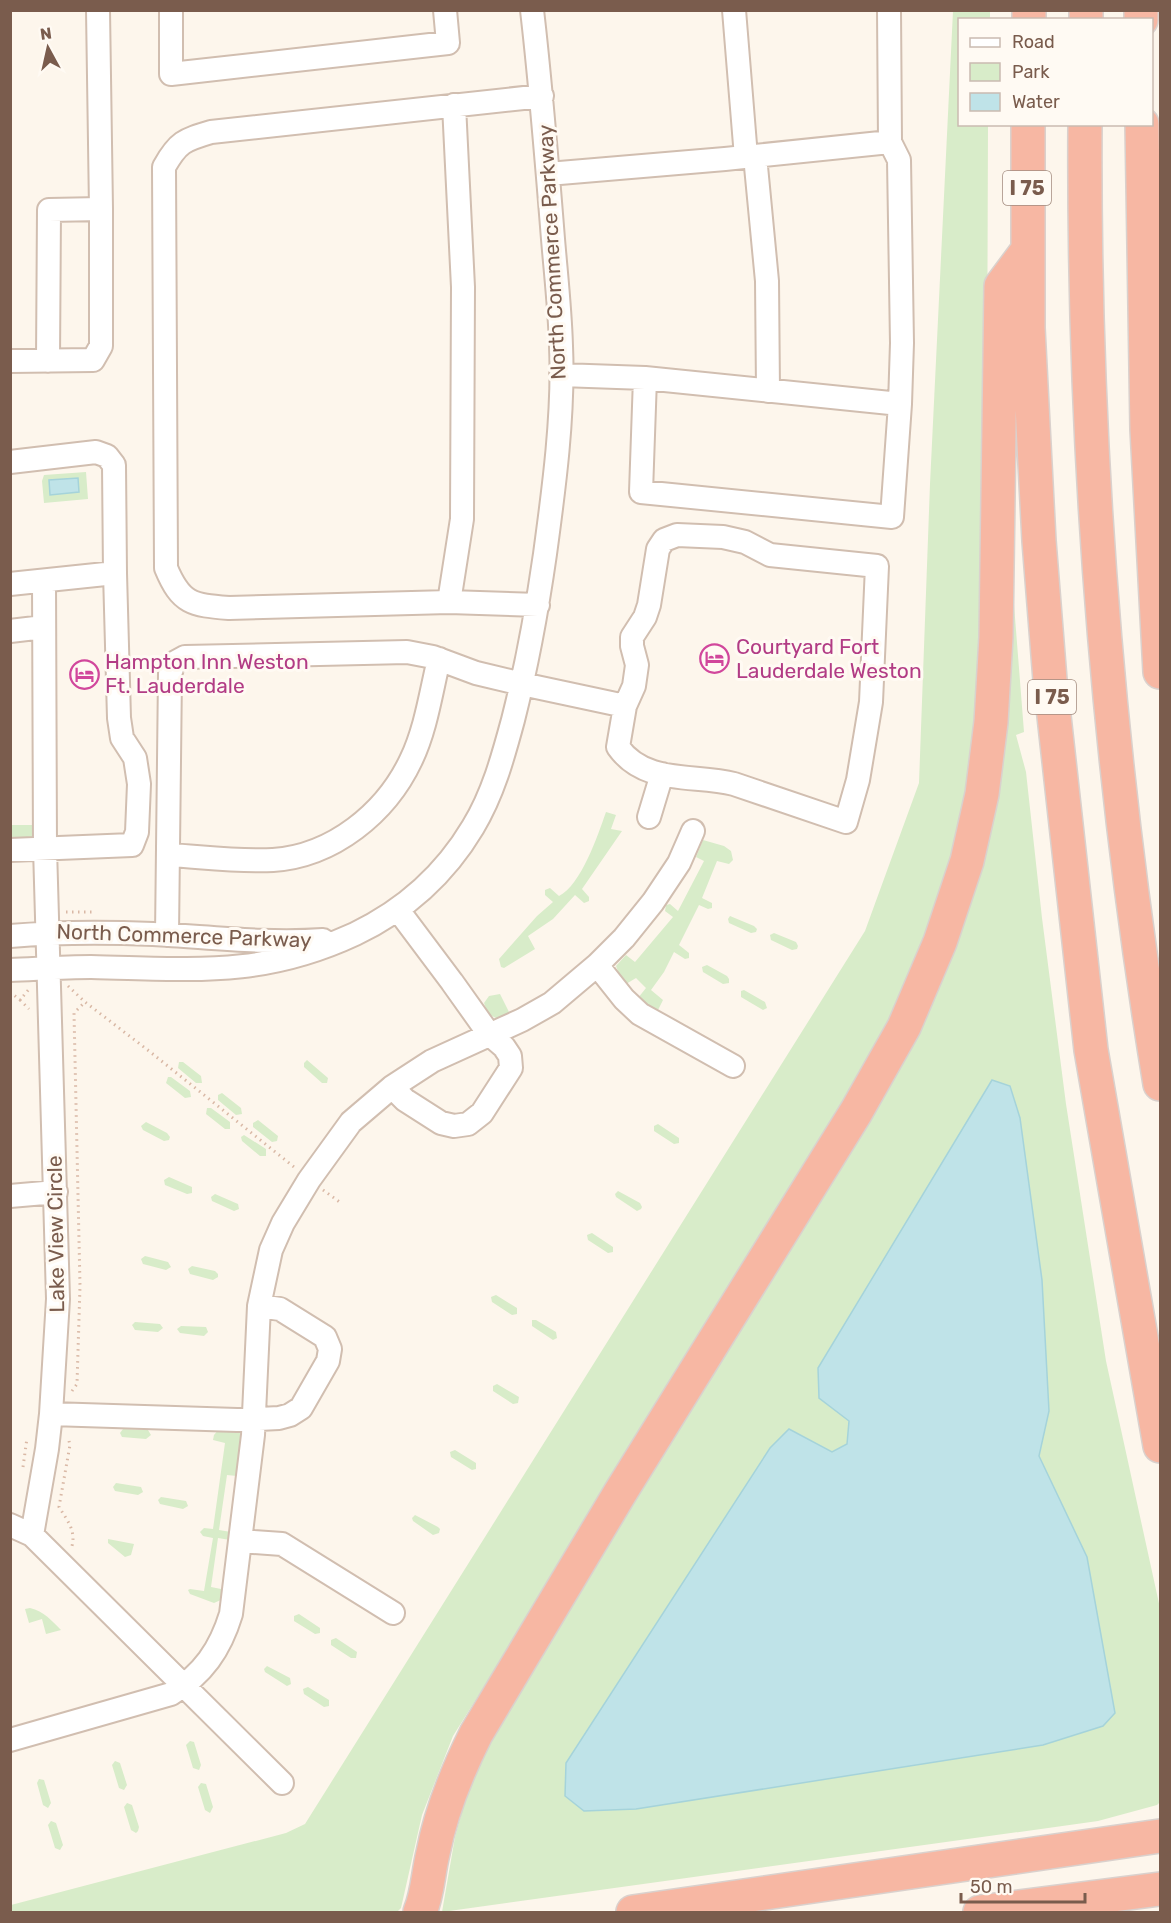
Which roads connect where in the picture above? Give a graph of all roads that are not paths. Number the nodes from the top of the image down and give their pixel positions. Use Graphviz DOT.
graph roads {
  1 [pos="98,10"];
  2 [pos="171,10"];
  3 [pos="445,10"];
  4 [pos="532,10"];
  5 [pos="734,10"];
  6 [pos="889,10"];
  7 [pos="542,96"];
  8 [pos="454,105"];
  9 [pos="1028,126"];
  10 [pos="1085,126"];
  11 [pos="1142,126"];
  12 [pos="890,142"];
  13 [pos="751,157"];
  14 [pos="548,174"];
  15 [pos="101,209"];
  16 [pos="1027,251"];
  17 [pos="10,361"];
  18 [pos="48,361"];
  19 [pos="561,375"];
  20 [pos="645,378"];
  21 [pos="768,391"];
  22 [pos="900,404"];
  23 [pos="10,462"];
  24 [pos="115,573"];
  25 [pos="44,581"];
  26 [pos="10,584"];
  27 [pos="449,602"];
  28 [pos="538,605"];
  29 [pos="44,627"];
  30 [pos="10,631"];
  31 [pos="439,659"];
  32 [pos="1161,672"];
  33 [pos="522,684"];
  34 [pos="625,706"];
  35 [pos="662,774"];
  36 [pos="649,817"];
  37 [pos="693,831"];
  38 [pos="45,848"];
  39 [pos="10,850"];
  40 [pos="169,855"];
  41 [pos="398,910"];
  42 [pos="48,933"];
  43 [pos="357,933"];
  44 [pos="167,935"];
  45 [pos="10,936"];
  46 [pos="597,965"];
  47 [pos="49,968"];
  48 [pos="10,970"];
  49 [pos="489,1034"];
  50 [pos="733,1066"];
  51 [pos="1161,1084"];
  52 [pos="392,1087"];
  53 [pos="56,1192"];
  54 [pos="10,1196"];
  55 [pos="259,1306"];
  56 [pos="51,1414"];
  57 [pos="254,1418"];
  58 [pos="1160,1439"];
  59 [pos="10,1525"];
  60 [pos="32,1535"];
  61 [pos="240,1541"];
  62 [pos="393,1613"];
  63 [pos="184,1686"];
  64 [pos="10,1740"];
  65 [pos="282,1783"];
  66 [pos="1161,1836"];
  67 [pos="1161,1889"];
  68 [pos="420,1912"];
  69 [pos="633,1912"];
  70 [pos="980,1912"];
  1 -- 15 [label="street"];
  2 -- 3 [label="street"];
  4 -- 7 [label="street, North Commerce Parkway"];
  5 -- 13 [label="street"];
  6 -- 12 [label="street"];
  7 -- 8 [label="street"];
  7 -- 14 [label="street, North Commerce Parkway"];
  8 -- 27 [label="street"];
  8 -- 27 [label="street"];
  9 -- 16 [label="highway, I 75"];
  10 -- 51 [label="highway"];
  11 -- 32 [label="highway"];
  12 -- 13 [label="street"];
  12 -- 22 [label="street"];
  13 -- 14 [label="street"];
  13 -- 21 [label="street"];
  14 -- 19 [label="street, North Commerce Parkway"];
  15 -- 18 [label="street"];
  15 -- 18 [label="street"];
  16 -- 58 [label="highway, I 75"];
  16 -- 68 [label="highway"];
  17 -- 18 [label="street"];
  19 -- 20 [label="street"];
  19 -- 28 [label="street, North Commerce Parkway"];
  20 -- 21 [label="street"];
  20 -- 22 [label="street"];
  21 -- 22 [label="street"];
  23 -- 24 [label="street"];
  24 -- 25 [label="street"];
  24 -- 38 [label="street"];
  25 -- 26 [label="street"];
  25 -- 29 [label="street, Lake View Circle"];
  27 -- 28 [label="street"];
  28 -- 33 [label="street, North Commerce Parkway"];
  29 -- 30 [label="street"];
  29 -- 38 [label="street, Lake View Circle"];
  31 -- 33 [label="street"];
  31 -- 40 [label="street"];
  31 -- 40 [label="street"];
  33 -- 34 [label="street"];
  33 -- 41 [label="street, North Commerce Parkway"];
  34 -- 35 [label="street"];
  34 -- 35 [label="street"];
  35 -- 36 [label="street"];
  37 -- 46 [label="street"];
  38 -- 39 [label="street"];
  38 -- 42 [label="street, Lake View Circle"];
  40 -- 44 [label="street"];
  41 -- 43 [label="street, North Commerce Parkway"];
  41 -- 49 [label="street"];
  42 -- 44 [label="street, North Commerce Parkway"];
  42 -- 45 [label="street, North Commerce Parkway"];
  42 -- 47 [label="street, Lake View Circle"];
  43 -- 44 [label="street, North Commerce Parkway"];
  43 -- 47 [label="street, North Commerce Parkway"];
  46 -- 49 [label="street"];
  46 -- 50 [label="street"];
  47 -- 48 [label="street, North Commerce Parkway"];
  47 -- 53 [label="street, Lake View Circle"];
  49 -- 52 [label="street"];
  49 -- 52 [label="street"];
  52 -- 55 [label="street"];
  53 -- 54 [label="street"];
  53 -- 56 [label="street, Lake View Circle"];
  55 -- 57 [label="street"];
  55 -- 57 [label="street"];
  56 -- 57 [label="street"];
  56 -- 60 [label="street, Lake View Circle"];
  57 -- 61 [label="street"];
  59 -- 60 [label="street"];
  60 -- 63 [label="street"];
  61 -- 62 [label="street"];
  61 -- 63 [label="street"];
  63 -- 64 [label="street"];
  63 -- 65 [label="street"];
  66 -- 69 [label="highway"];
  67 -- 70 [label="highway"];
}
